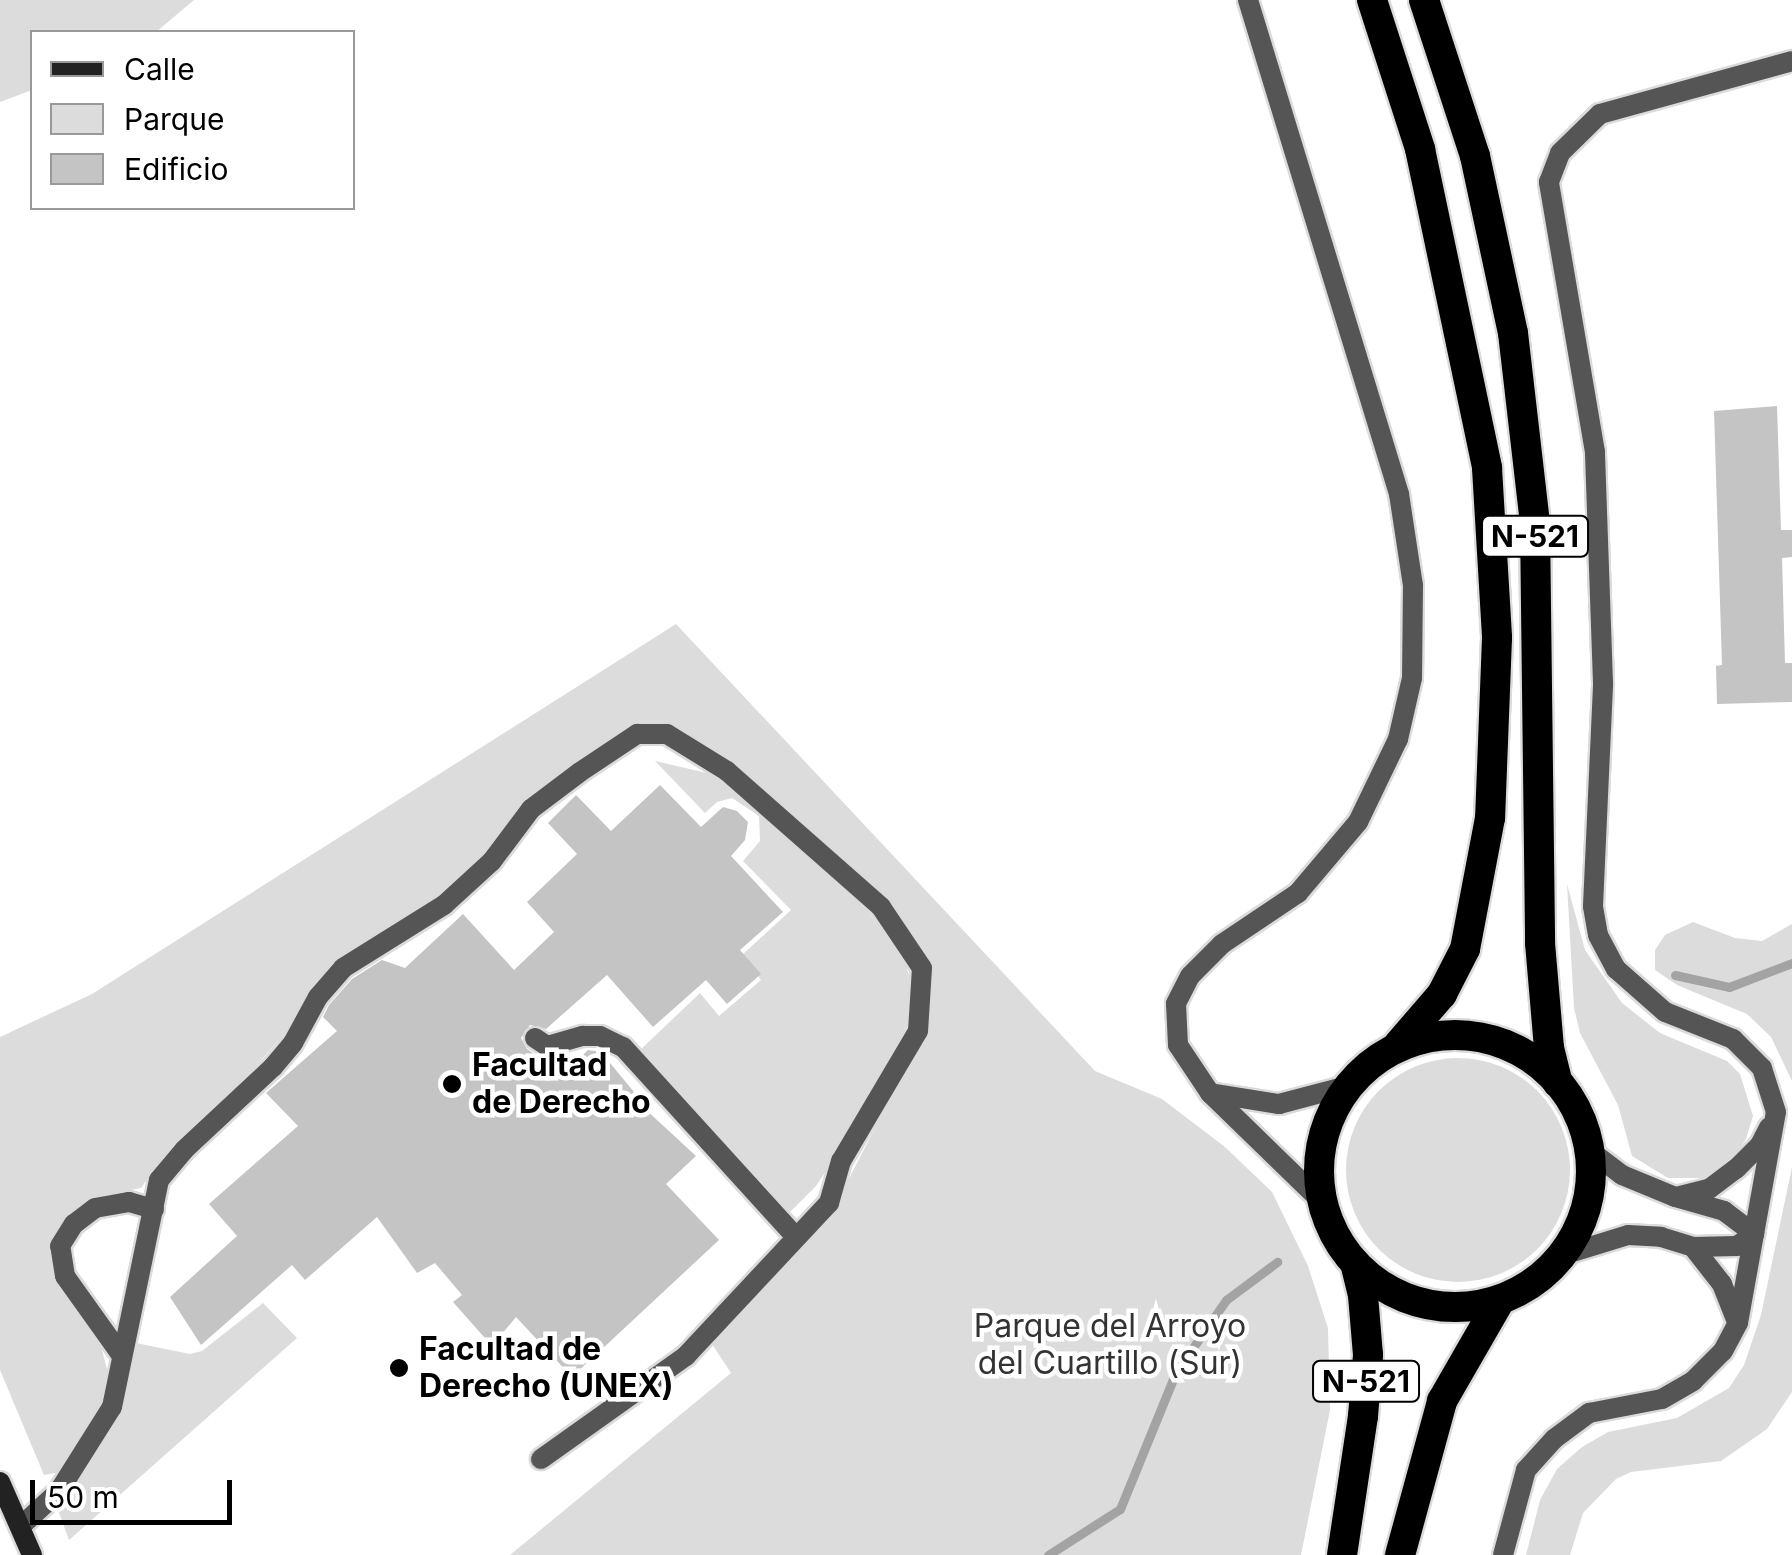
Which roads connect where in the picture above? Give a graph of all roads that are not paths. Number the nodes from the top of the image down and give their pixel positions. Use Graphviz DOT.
graph roads {
  1 [pos="1248,0"];
  2 [pos="1372,0"];
  3 [pos="1424,0"];
  4 [pos="1792,61"];
  5 [pos="535,1038"];
  6 [pos="1398,1046"];
  7 [pos="1558,1083"];
  8 [pos="1347,1086"];
  9 [pos="1210,1093"];
  10 [pos="1776,1112"];
  11 [pos="1590,1150"];
  12 [pos="1674,1197"];
  13 [pos="1321,1201"];
  14 [pos="154,1208"];
  15 [pos="1754,1234"];
  16 [pos="796,1237"];
  17 [pos="1693,1247"];
  18 [pos="1563,1255"];
  19 [pos="1355,1264"];
  20 [pos="1500,1300"];
  21 [pos="1738,1323"];
  22 [pos="122,1356"];
  23 [pos="541,1459"];
  24 [pos="0,1482"];
  25 [pos="20,1528"];
  26 [pos="32,1555"];
  27 [pos="1342,1555"];
  28 [pos="1400,1555"];
  29 [pos="1504,1555"];
  1 -- 9 [label="street"];
  2 -- 6 [label="highway, N-521"];
  3 -- 7 [label="highway, N-521"];
  4 -- 10 [label="street"];
  5 -- 16 [label="street"];
  6 -- 7 [label="highway, N-521"];
  6 -- 8 [label="highway, N-521"];
  7 -- 11 [label="highway, N-521"];
  8 -- 9 [label="street"];
  8 -- 13 [label="highway, N-521"];
  9 -- 13 [label="street"];
  10 -- 12 [label="street"];
  10 -- 15 [label="street"];
  11 -- 12 [label="street"];
  11 -- 18 [label="highway, N-521"];
  12 -- 15 [label="street"];
  13 -- 19 [label="highway, N-521"];
  14 -- 16 [label="street"];
  14 -- 22 [label="street"];
  14 -- 22 [label="street"];
  15 -- 17 [label="street"];
  15 -- 21 [label="street"];
  16 -- 23 [label="street"];
  17 -- 18 [label="street"];
  17 -- 21 [label="street"];
  18 -- 20 [label="highway, N-521"];
  19 -- 20 [label="highway, N-521"];
  19 -- 27 [label="highway, N-521"];
  20 -- 28 [label="highway, N-521"];
  21 -- 29 [label="street"];
  22 -- 25 [label="street"];
  24 -- 25 [label="main road"];
  25 -- 26 [label="main road"];
}
